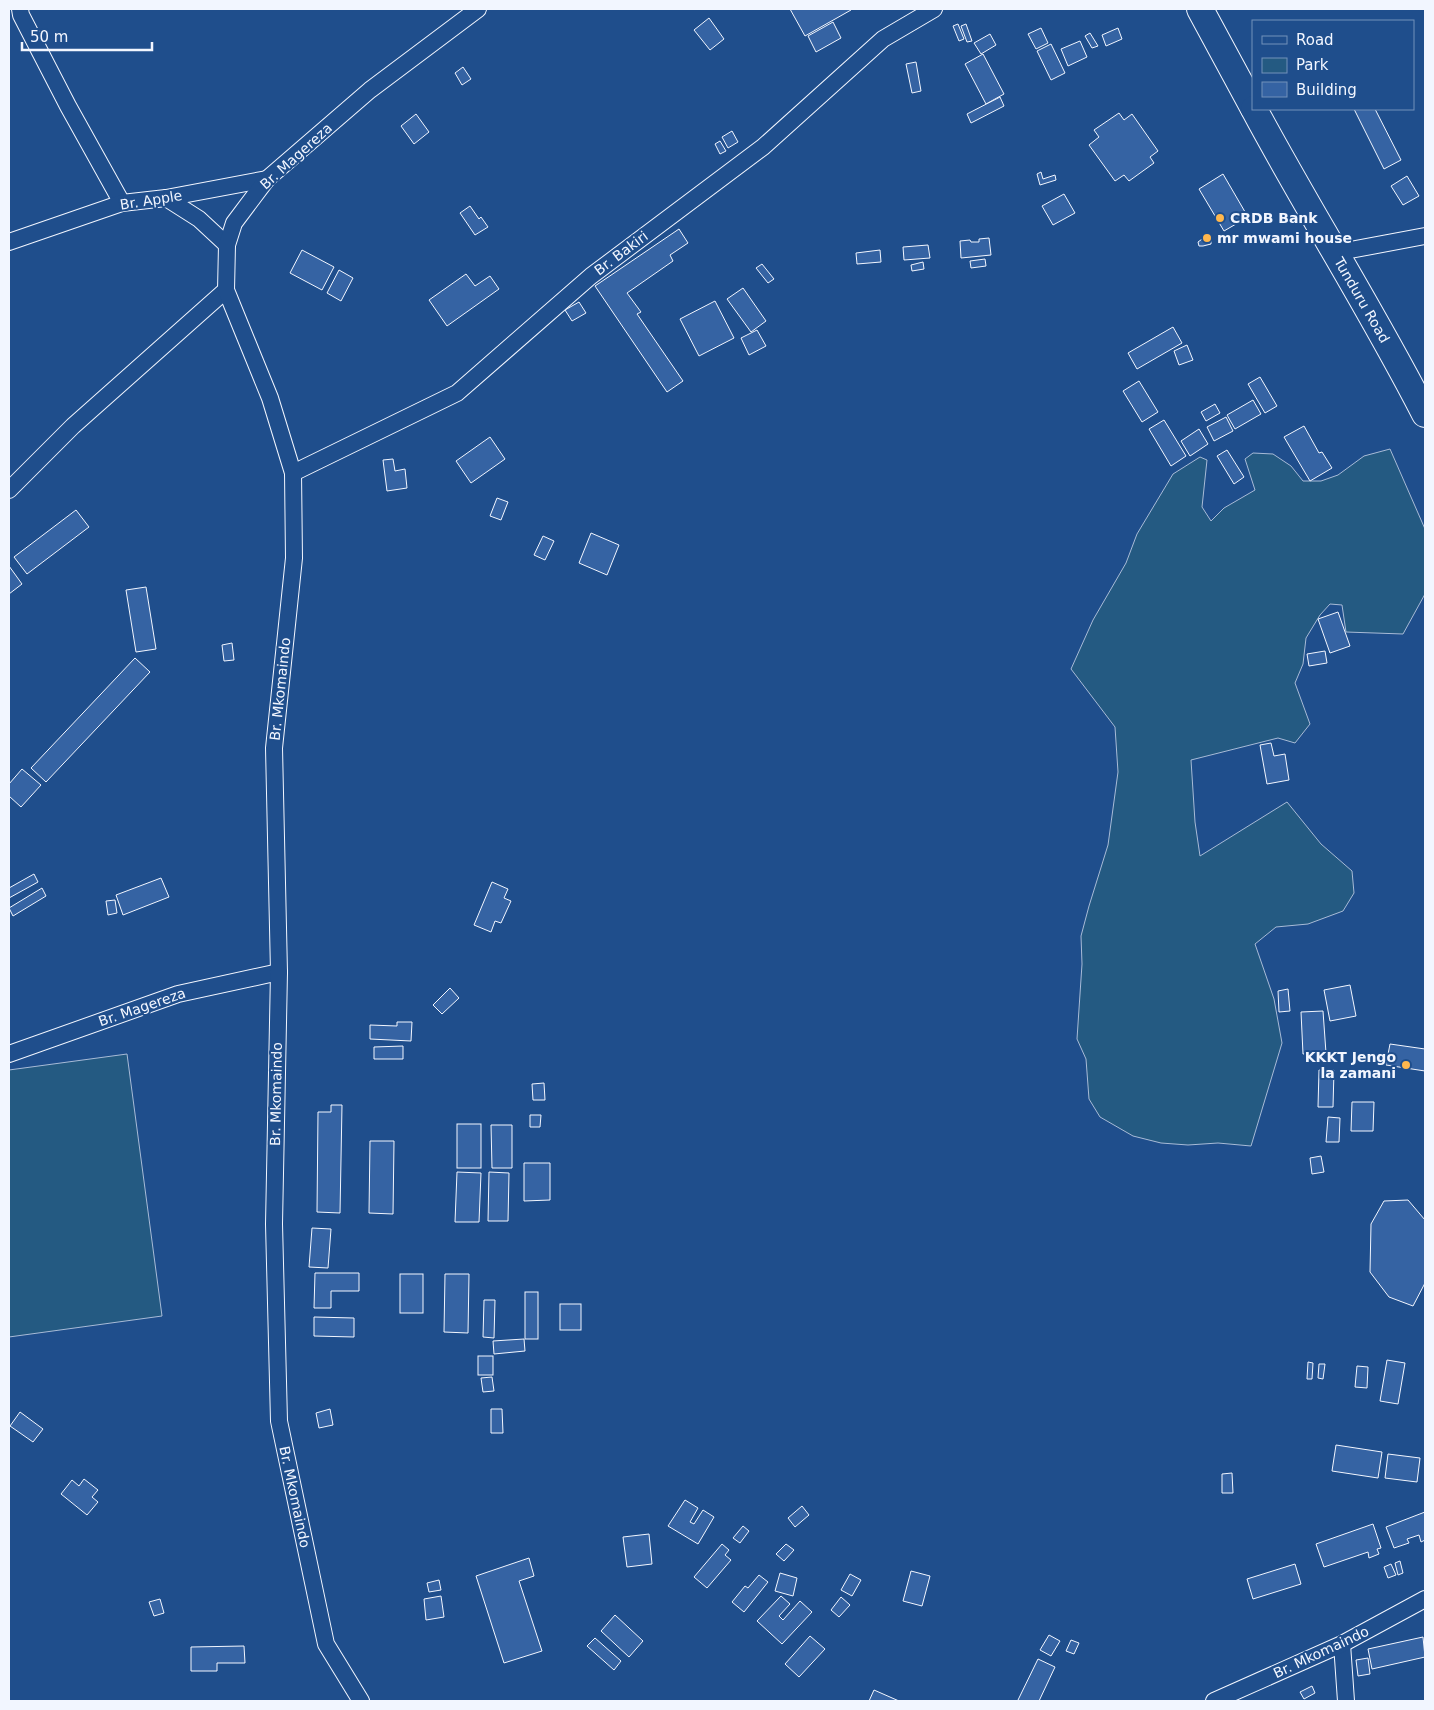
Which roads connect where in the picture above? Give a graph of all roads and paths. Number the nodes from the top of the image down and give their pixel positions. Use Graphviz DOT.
graph roads {
  1 [pos="478,9"];
  2 [pos="934,9"];
  3 [pos="1200,9"];
  4 [pos="17,15"];
  5 [pos="1252,106"];
  6 [pos="1254,110"];
  7 [pos="267,179"];
  8 [pos="166,198"];
  9 [pos="122,204"];
  10 [pos="1425,236"];
  11 [pos="9,242"];
  12 [pos="227,246"];
  13 [pos="1334,253"];
  14 [pos="226,290"];
  15 [pos="1425,414"];
  16 [pos="294,472"];
  17 [pos="9,490"];
  18 [pos="279,972"];
  19 [pos="9,1054"];
  20 [pos="1425,1599"];
  21 [pos="1342,1644"];
  22 [pos="361,1701"];
  23 [pos="1214,1701"];
  24 [pos="1346,1701"];
  1 -- 7 [label="street, Br. Magereza"];
  2 -- 16 [label="street, Br. Bakiri"];
  3 -- 5 [label="highway, Tunduru Road"];
  4 -- 9 [label="street"];
  6 -- 13 [label="highway, Tunduru Road"];
  7 -- 8 [label="street, Br. Apple"];
  7 -- 12 [label="street, Br. Magereza"];
  8 -- 9 [label="street, Br. Apple"];
  8 -- 12 [label="street"];
  9 -- 11 [label="street, Br. Apple"];
  10 -- 13 [label="street"];
  12 -- 14 [label="street, Br. Magereza"];
  13 -- 15 [label="highway, Tunduru Road"];
  14 -- 16 [label="street, Br. Magereza"];
  14 -- 17 [label="street"];
  16 -- 18 [label="street, Br. Mkomaindo"];
  18 -- 19 [label="street, Br. Magereza"];
  18 -- 22 [label="street, Br. Mkomaindo"];
  20 -- 21 [label="street, Br. Mkomaindo"];
  21 -- 23 [label="street, Br. Mkomaindo"];
  21 -- 24 [label="street"];
}
